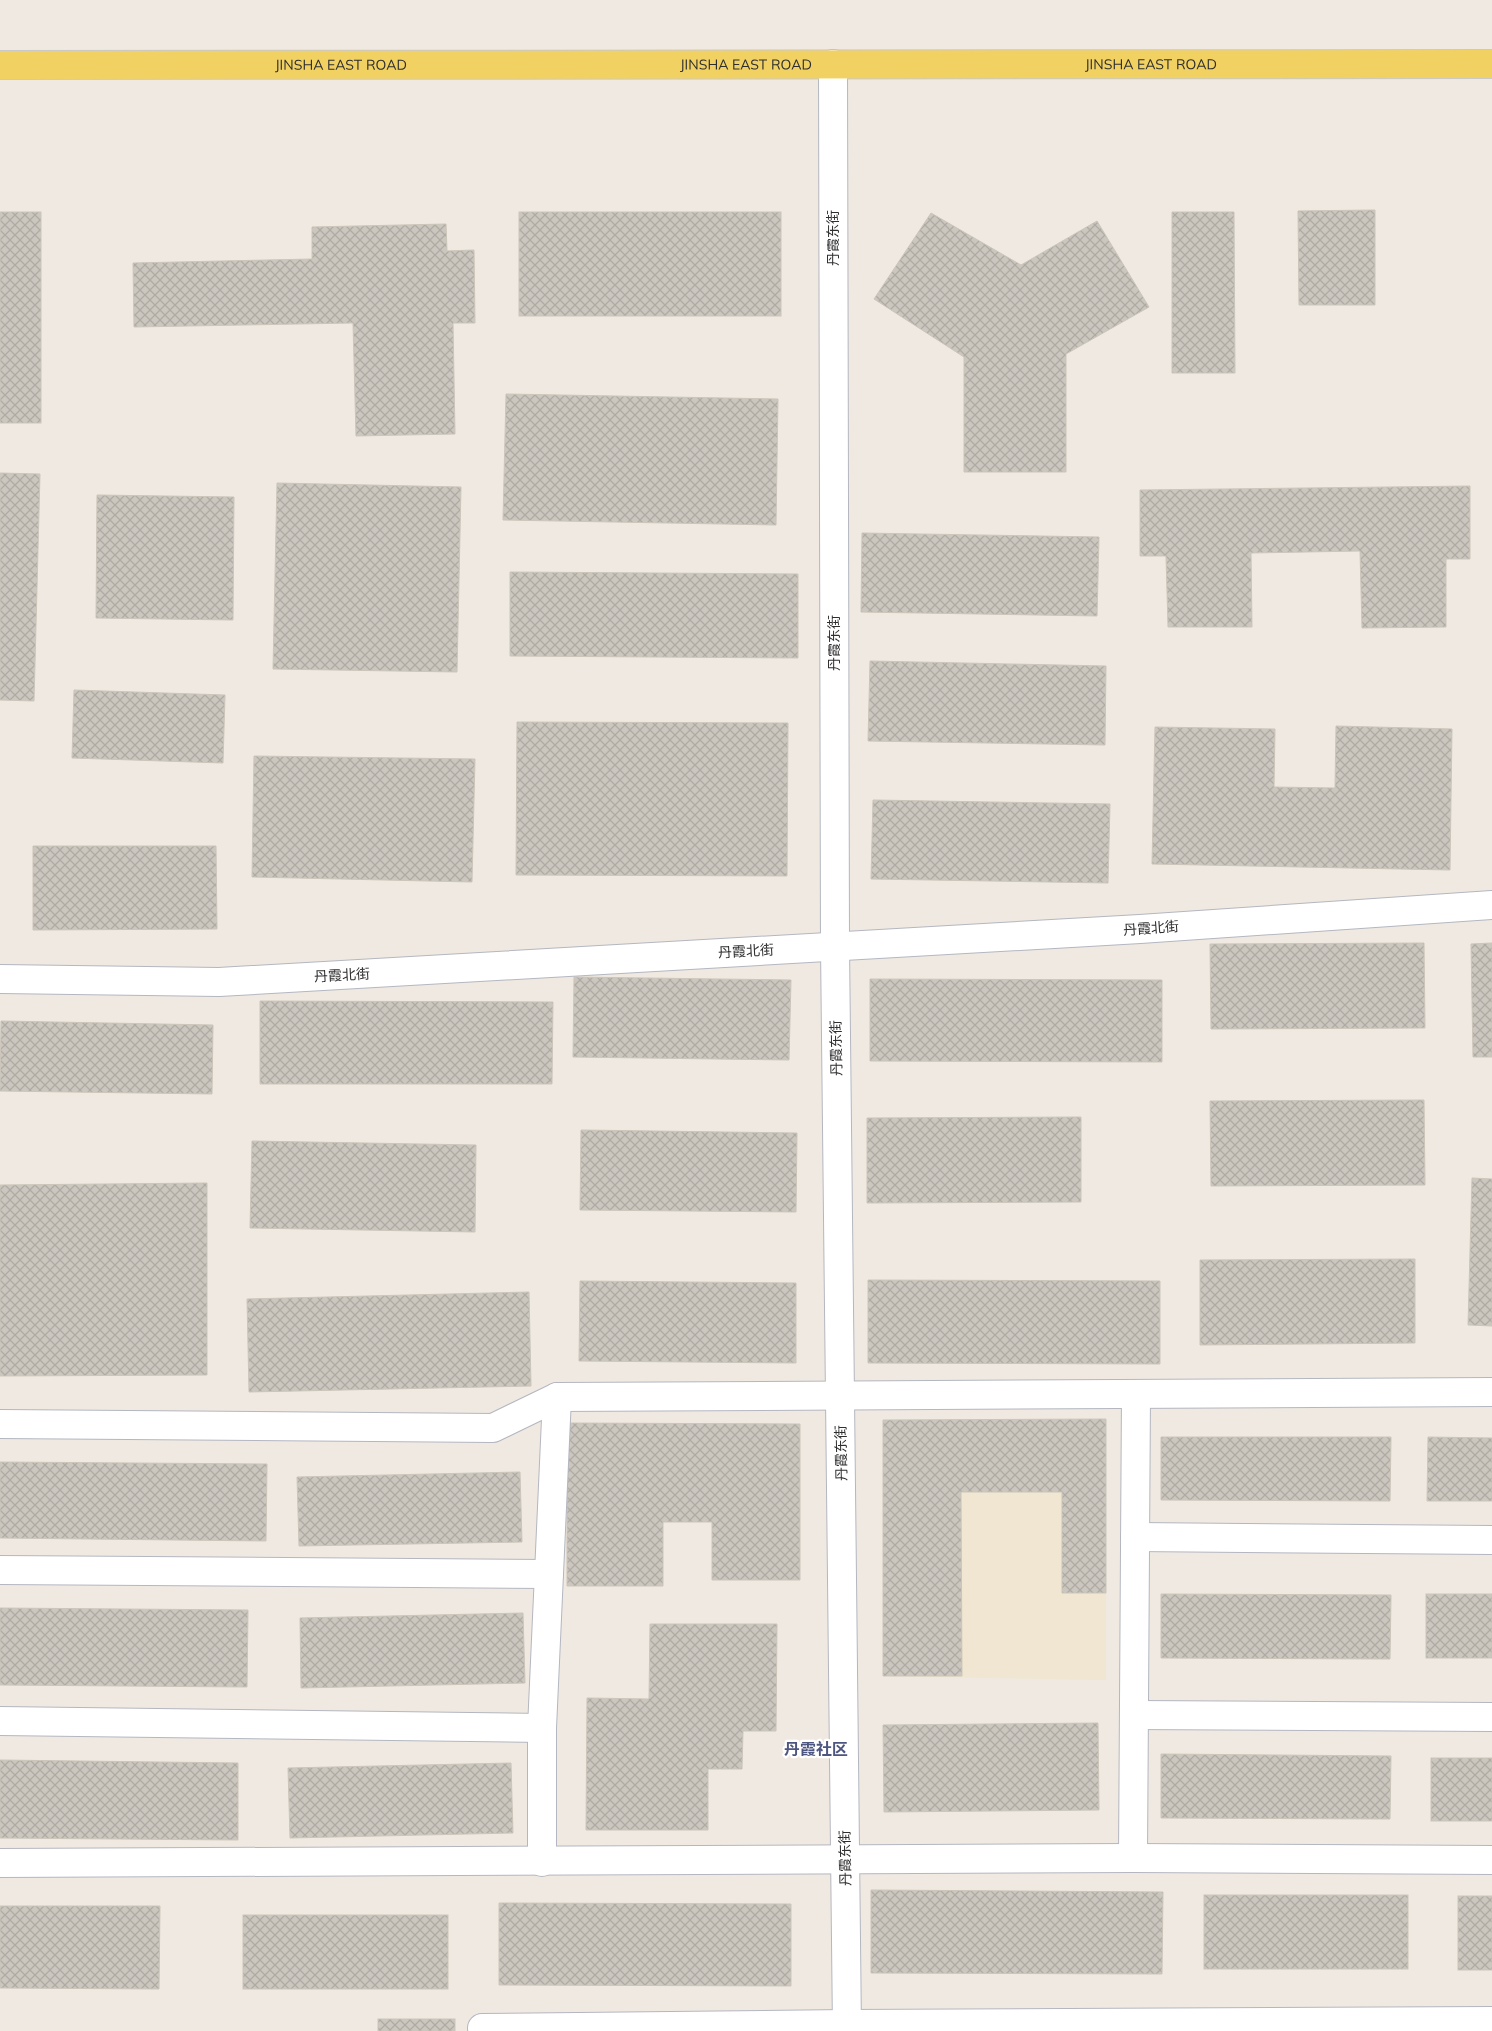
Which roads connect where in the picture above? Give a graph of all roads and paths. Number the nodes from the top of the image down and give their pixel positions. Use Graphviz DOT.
graph roads {
  1 [pos="833,64"];
  2 [pos="1492,64"];
  3 [pos="0,65"];
  4 [pos="1492,905"];
  5 [pos="834,946"];
  6 [pos="0,980"];
  7 [pos="1492,1392"];
  8 [pos="1136,1394"];
  9 [pos="840,1396"];
  10 [pos="557,1397"];
  11 [pos="0,1424"];
  12 [pos="1135,1537"];
  13 [pos="1492,1540"];
  14 [pos="0,1570"];
  15 [pos="549,1574"];
  16 [pos="1134,1715"];
  17 [pos="1492,1717"];
  18 [pos="0,1722"];
  19 [pos="542,1728"];
  20 [pos="1133,1858"];
  21 [pos="1492,1860"];
  22 [pos="845,1861"];
  23 [pos="542,1862"];
  24 [pos="0,1864"];
  25 [pos="1492,2021"];
  26 [pos="847,2027"];
  27 [pos="482,2028"];
  1 -- 2 [label="main road, JINSHA EAST ROAD"];
  1 -- 3 [label="main road, JINSHA EAST ROAD"];
  1 -- 5 [label="street, 丹霞东街"];
  4 -- 5 [label="street, 丹霞北街"];
  5 -- 6 [label="street, 丹霞北街"];
  5 -- 9 [label="street, 丹霞东街"];
  7 -- 8 [label="street"];
  8 -- 9 [label="street"];
  8 -- 12 [label="street"];
  9 -- 10 [label="street"];
  9 -- 22 [label="street, 丹霞东街"];
  10 -- 11 [label="street"];
  10 -- 15 [label="street"];
  12 -- 13 [label="street"];
  12 -- 16 [label="street"];
  14 -- 15 [label="street"];
  15 -- 19 [label="street"];
  16 -- 17 [label="street"];
  16 -- 20 [label="street"];
  18 -- 19 [label="street"];
  19 -- 23 [label="street"];
  20 -- 21 [label="street"];
  20 -- 22 [label="street"];
  22 -- 23 [label="street"];
  22 -- 26 [label="street, 丹霞东街"];
  23 -- 24 [label="street"];
  25 -- 26 [label="street"];
  26 -- 27 [label="street"];
}
